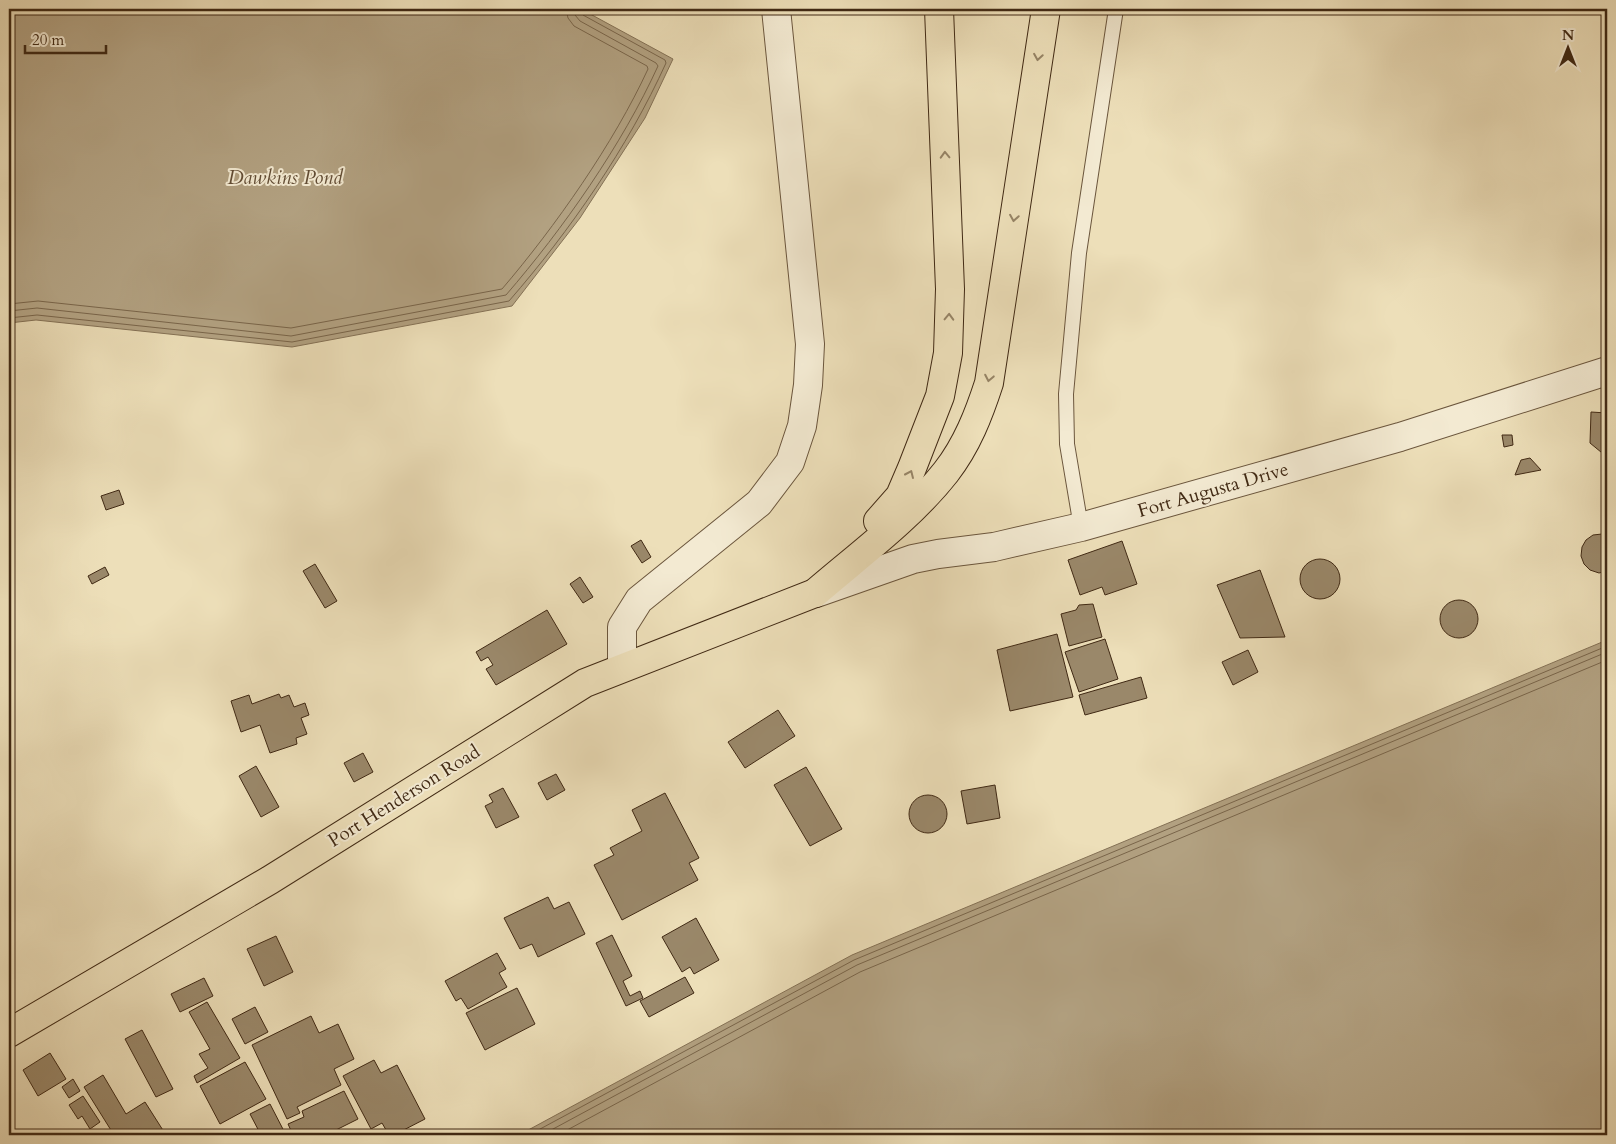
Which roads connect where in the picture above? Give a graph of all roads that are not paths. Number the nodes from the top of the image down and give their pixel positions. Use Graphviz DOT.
graph roads {
  1 [pos="776,9"];
  2 [pos="939,9"];
  3 [pos="1046,9"];
  4 [pos="1116,9"];
  5 [pos="1607,371"];
  6 [pos="1081,527"];
  7 [pos="815,593"];
  8 [pos="622,667"];
  9 [pos="9,1033"];
  1 -- 8 [label="street"];
  7 -- 2 [label="main road, one-way"];
  3 -- 7 [label="main road, one-way"];
  4 -- 6 [label="lane"];
  5 -- 6 [label="street, Fort Augusta Drive"];
  6 -- 7 [label="street, Fort Augusta Drive"];
  7 -- 8 [label="main road, Port Henderson Road"];
  8 -- 9 [label="main road, Port Henderson Road"];
}
